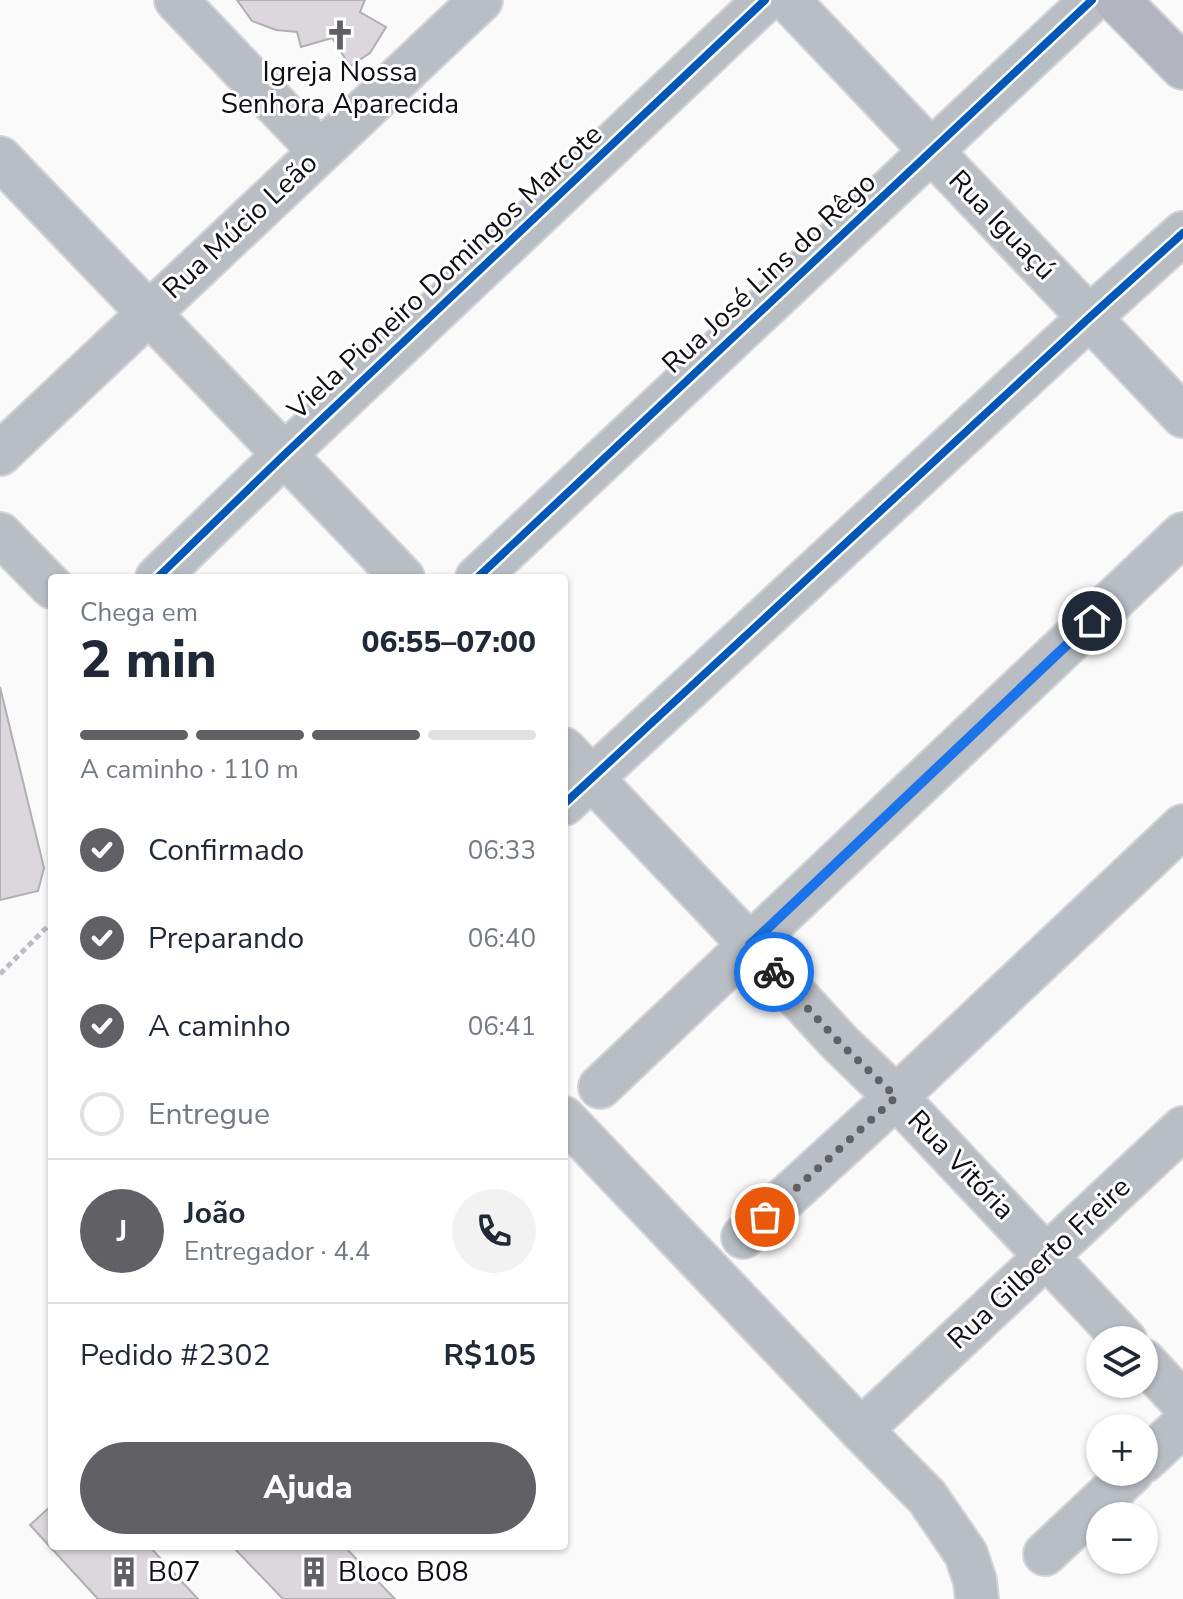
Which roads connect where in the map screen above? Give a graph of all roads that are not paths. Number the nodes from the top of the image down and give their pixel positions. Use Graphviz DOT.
graph roads {
  1 [pos="176,0"];
  2 [pos="765,0"];
  3 [pos="788,0"];
  4 [pos="1092,0"];
  5 [pos="1117,0"];
  6 [pos="470,4"];
  7 [pos="1183,67"];
  8 [pos="320,151"];
  9 [pos="931,152"];
  10 [pos="0,158"];
  11 [pos="1183,233"];
  12 [pos="148,313"];
  13 [pos="1090,317"];
  14 [pos="1183,416"];
  15 [pos="0,454"];
  16 [pos="285,454"];
  17 [pos="0,534"];
  18 [pos="1183,534"];
  19 [pos="161,574"];
  20 [pos="399,574"];
  21 [pos="481,574"];
  22 [pos="48,583"];
  23 [pos="573,777"];
  24 [pos="1183,826"];
  25 [pos="750,945"];
  26 [pos="600,1087"];
  27 [pos="896,1097"];
  28 [pos="568,1122"];
  29 [pos="1183,1128"];
  30 [pos="743,1237"];
  31 [pos="1047,1255"];
  32 [pos="1112,1326"];
  33 [pos="1158,1376"];
  34 [pos="1183,1403"];
  35 [pos="1183,1425"];
  36 [pos="861,1430"];
  37 [pos="1158,1448"];
  38 [pos="1117,1486"];
  39 [pos="1045,1554"];
  40 [pos="977,1599"];
  1 -- 8 [label="street"];
  2 -- 16 [label="street, Viela Pioneiro Domingos Marcote"];
  3 -- 9 [label="street, Rua Iguaçú"];
  4 -- 9 [label="street, Rua José Lins do Rêgo"];
  5 -- 7 [label="main road"];
  6 -- 8 [label="street, Rua Múcio Leão"];
  8 -- 12 [label="street, Rua Múcio Leão"];
  9 -- 13 [label="street, Rua Iguaçú"];
  9 -- 21 [label="street, Rua José Lins do Rêgo"];
  10 -- 12 [label="street"];
  11 -- 13 [label="street"];
  12 -- 15 [label="street, Rua Múcio Leão"];
  12 -- 16 [label="street"];
  13 -- 14 [label="street, Rua Iguaçú"];
  13 -- 23 [label="street"];
  16 -- 19 [label="street, Viela Pioneiro Domingos Marcote"];
  16 -- 20 [label="street"];
  17 -- 22 [label="street"];
  18 -- 25 [label="street"];
  23 -- 25 [label="street, Rua Vitória"];
  24 -- 27 [label="street"];
  25 -- 26 [label="street"];
  25 -- 27 [label="street, Rua Vitória"];
  27 -- 30 [label="street"];
  27 -- 31 [label="street, Rua Vitória"];
  28 -- 36 [label="street"];
  29 -- 31 [label="street, Rua Gilberto Freire"];
  31 -- 32 [label="street, Rua Vitória"];
  31 -- 36 [label="street, Rua Gilberto Freire"];
  33 -- 34 [label="street"];
  35 -- 37 [label="street"];
  36 -- 40 [label="street"];
  38 -- 39 [label="street"];
}
